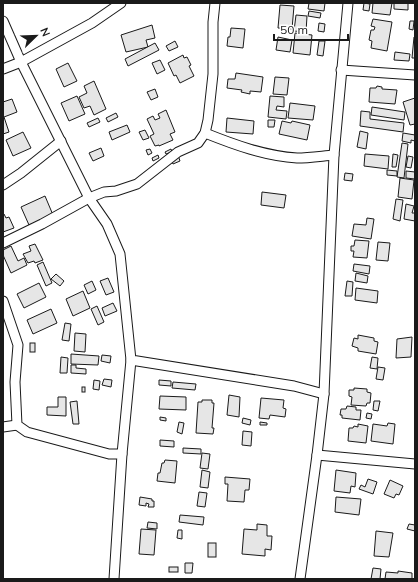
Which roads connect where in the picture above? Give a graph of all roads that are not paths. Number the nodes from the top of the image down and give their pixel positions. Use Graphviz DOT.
graph roads {
  1 [pos="121,3"];
  2 [pos="215,3"];
  3 [pos="348,3"];
  4 [pos="3,21"];
  5 [pos="21,62"];
  6 [pos="3,69"];
  7 [pos="341,70"];
  8 [pos="415,75"];
  9 [pos="205,133"];
  10 [pos="61,141"];
  11 [pos="334,155"];
  12 [pos="3,185"];
  13 [pos="89,198"];
  14 [pos="3,243"];
  15 [pos="3,301"];
  16 [pos="131,360"];
  17 [pos="324,394"];
  18 [pos="17,425"];
  19 [pos="3,427"];
  20 [pos="122,454"];
  21 [pos="317,455"];
  22 [pos="415,464"];
  23 [pos="114,579"];
  24 [pos="300,579"];
  1 -- 5 [label="street"];
  2 -- 9 [label="street"];
  3 -- 7 [label="street"];
  4 -- 5 [label="street"];
  5 -- 6 [label="street"];
  5 -- 10 [label="street"];
  7 -- 8 [label="street"];
  7 -- 11 [label="street"];
  9 -- 11 [label="street"];
  9 -- 13 [label="street"];
  10 -- 12 [label="street"];
  10 -- 13 [label="street"];
  11 -- 17 [label="street"];
  13 -- 14 [label="street"];
  13 -- 16 [label="street"];
  15 -- 18 [label="street"];
  16 -- 17 [label="street"];
  16 -- 20 [label="street"];
  17 -- 21 [label="street"];
  18 -- 19 [label="street"];
  18 -- 20 [label="street"];
  20 -- 23 [label="street"];
  21 -- 22 [label="street"];
  21 -- 24 [label="street"];
}
